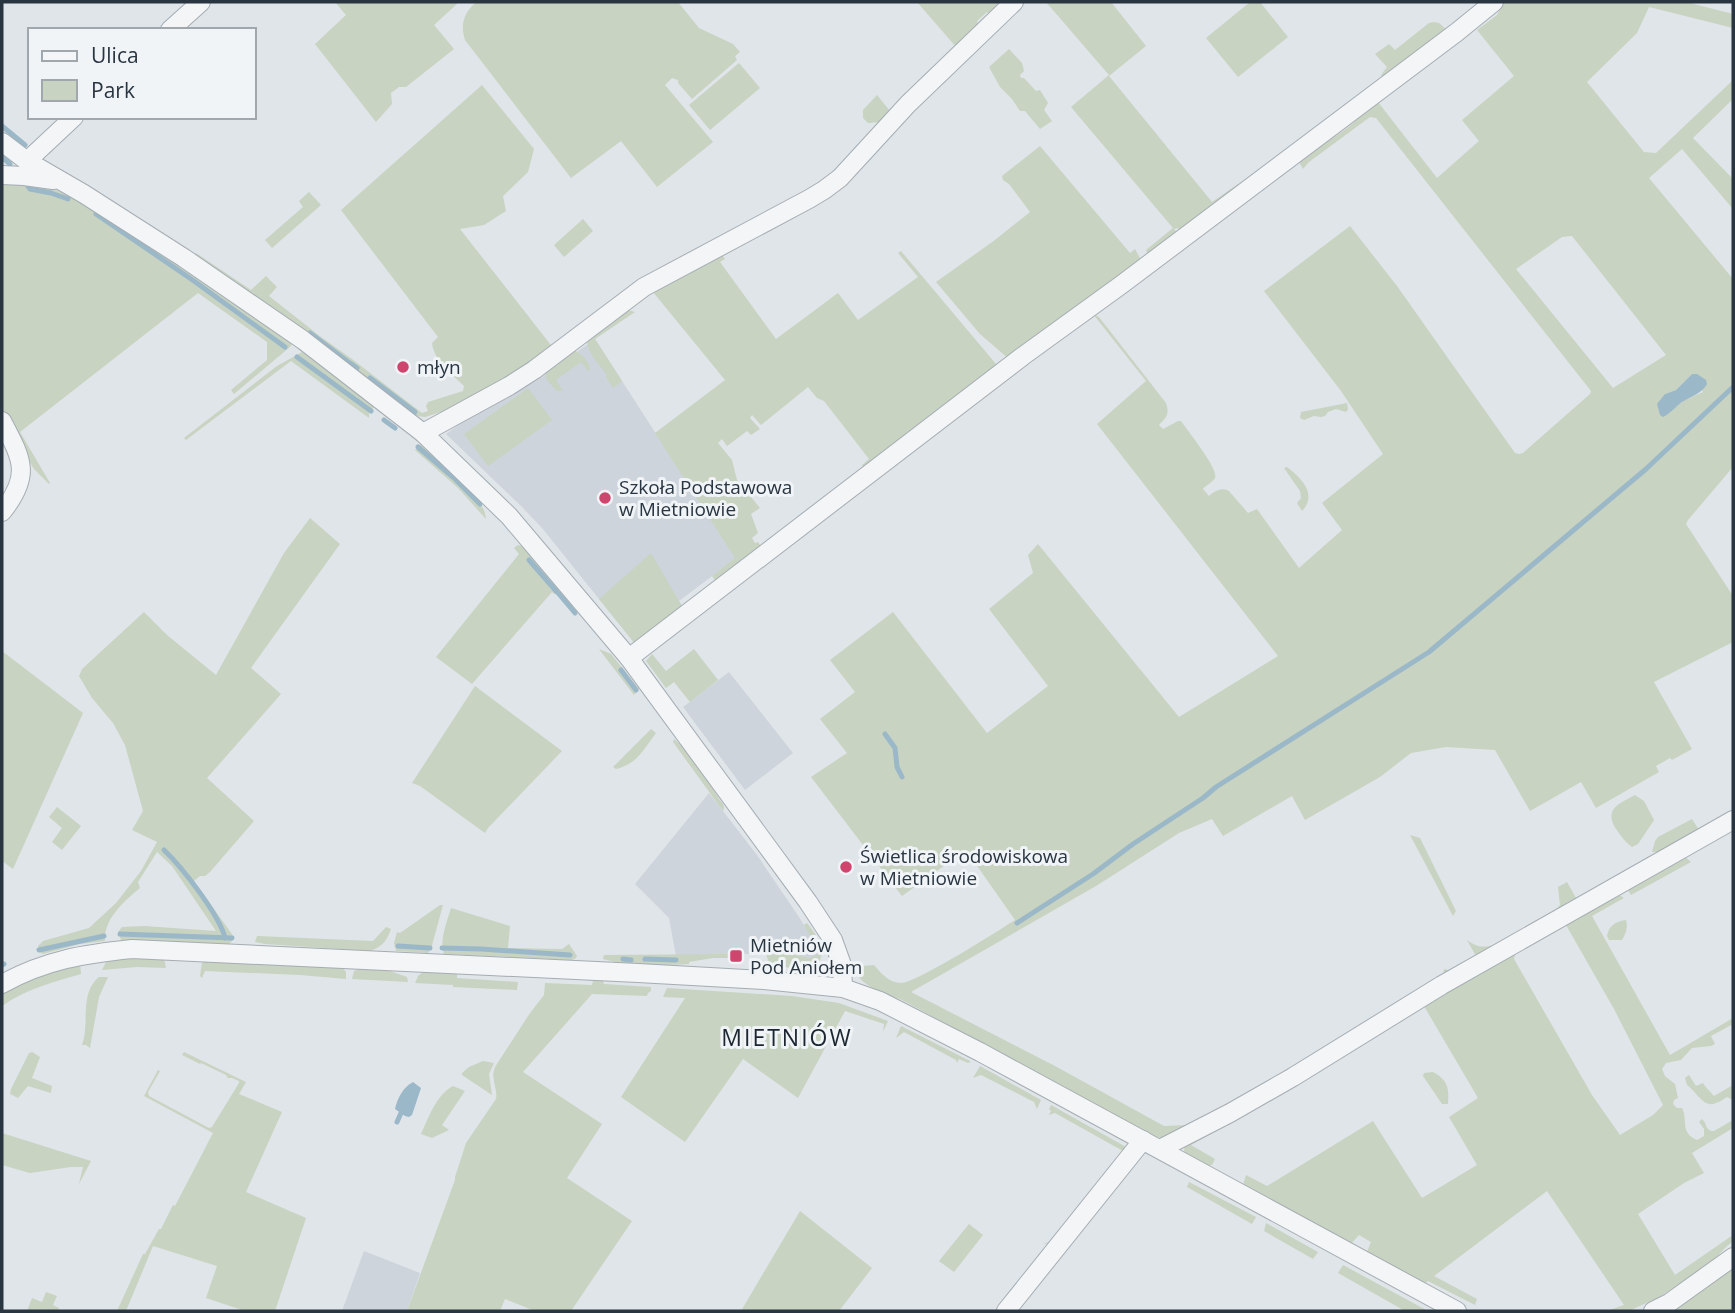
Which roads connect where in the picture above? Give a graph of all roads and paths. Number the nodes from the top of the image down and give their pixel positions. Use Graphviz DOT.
graph roads {
  1 [pos="201,2"];
  2 [pos="1014,2"];
  3 [pos="1494,2"];
  4 [pos="172,28"];
  5 [pos="72,119"];
  6 [pos="2,142"];
  7 [pos="27,161"];
  8 [pos="2,175"];
  9 [pos="60,181"];
  10 [pos="2,421"];
  11 [pos="423,433"];
  12 [pos="2,512"];
  13 [pos="629,658"];
  14 [pos="1733,820"];
  15 [pos="2,984"];
  16 [pos="843,988"];
  17 [pos="1143,1140"];
  18 [pos="1160,1149"];
  19 [pos="1733,1257"];
  20 [pos="1006,1311"];
  21 [pos="1457,1311"];
  22 [pos="1653,1311"];
  1 -- 4 [label="street"];
  2 -- 11 [label="street"];
  3 -- 13 [label="street"];
  5 -- 7 [label="street"];
  6 -- 7 [label="street"];
  7 -- 9 [label="street"];
  8 -- 9 [label="street"];
  9 -- 11 [label="street"];
  10 -- 12 [label="street"];
  11 -- 13 [label="street"];
  13 -- 16 [label="street"];
  14 -- 18 [label="street"];
  15 -- 16 [label="street"];
  16 -- 17 [label="street"];
  17 -- 18 [label="street"];
  17 -- 20 [label="street"];
  18 -- 21 [label="street"];
  19 -- 22 [label="street"];
}
